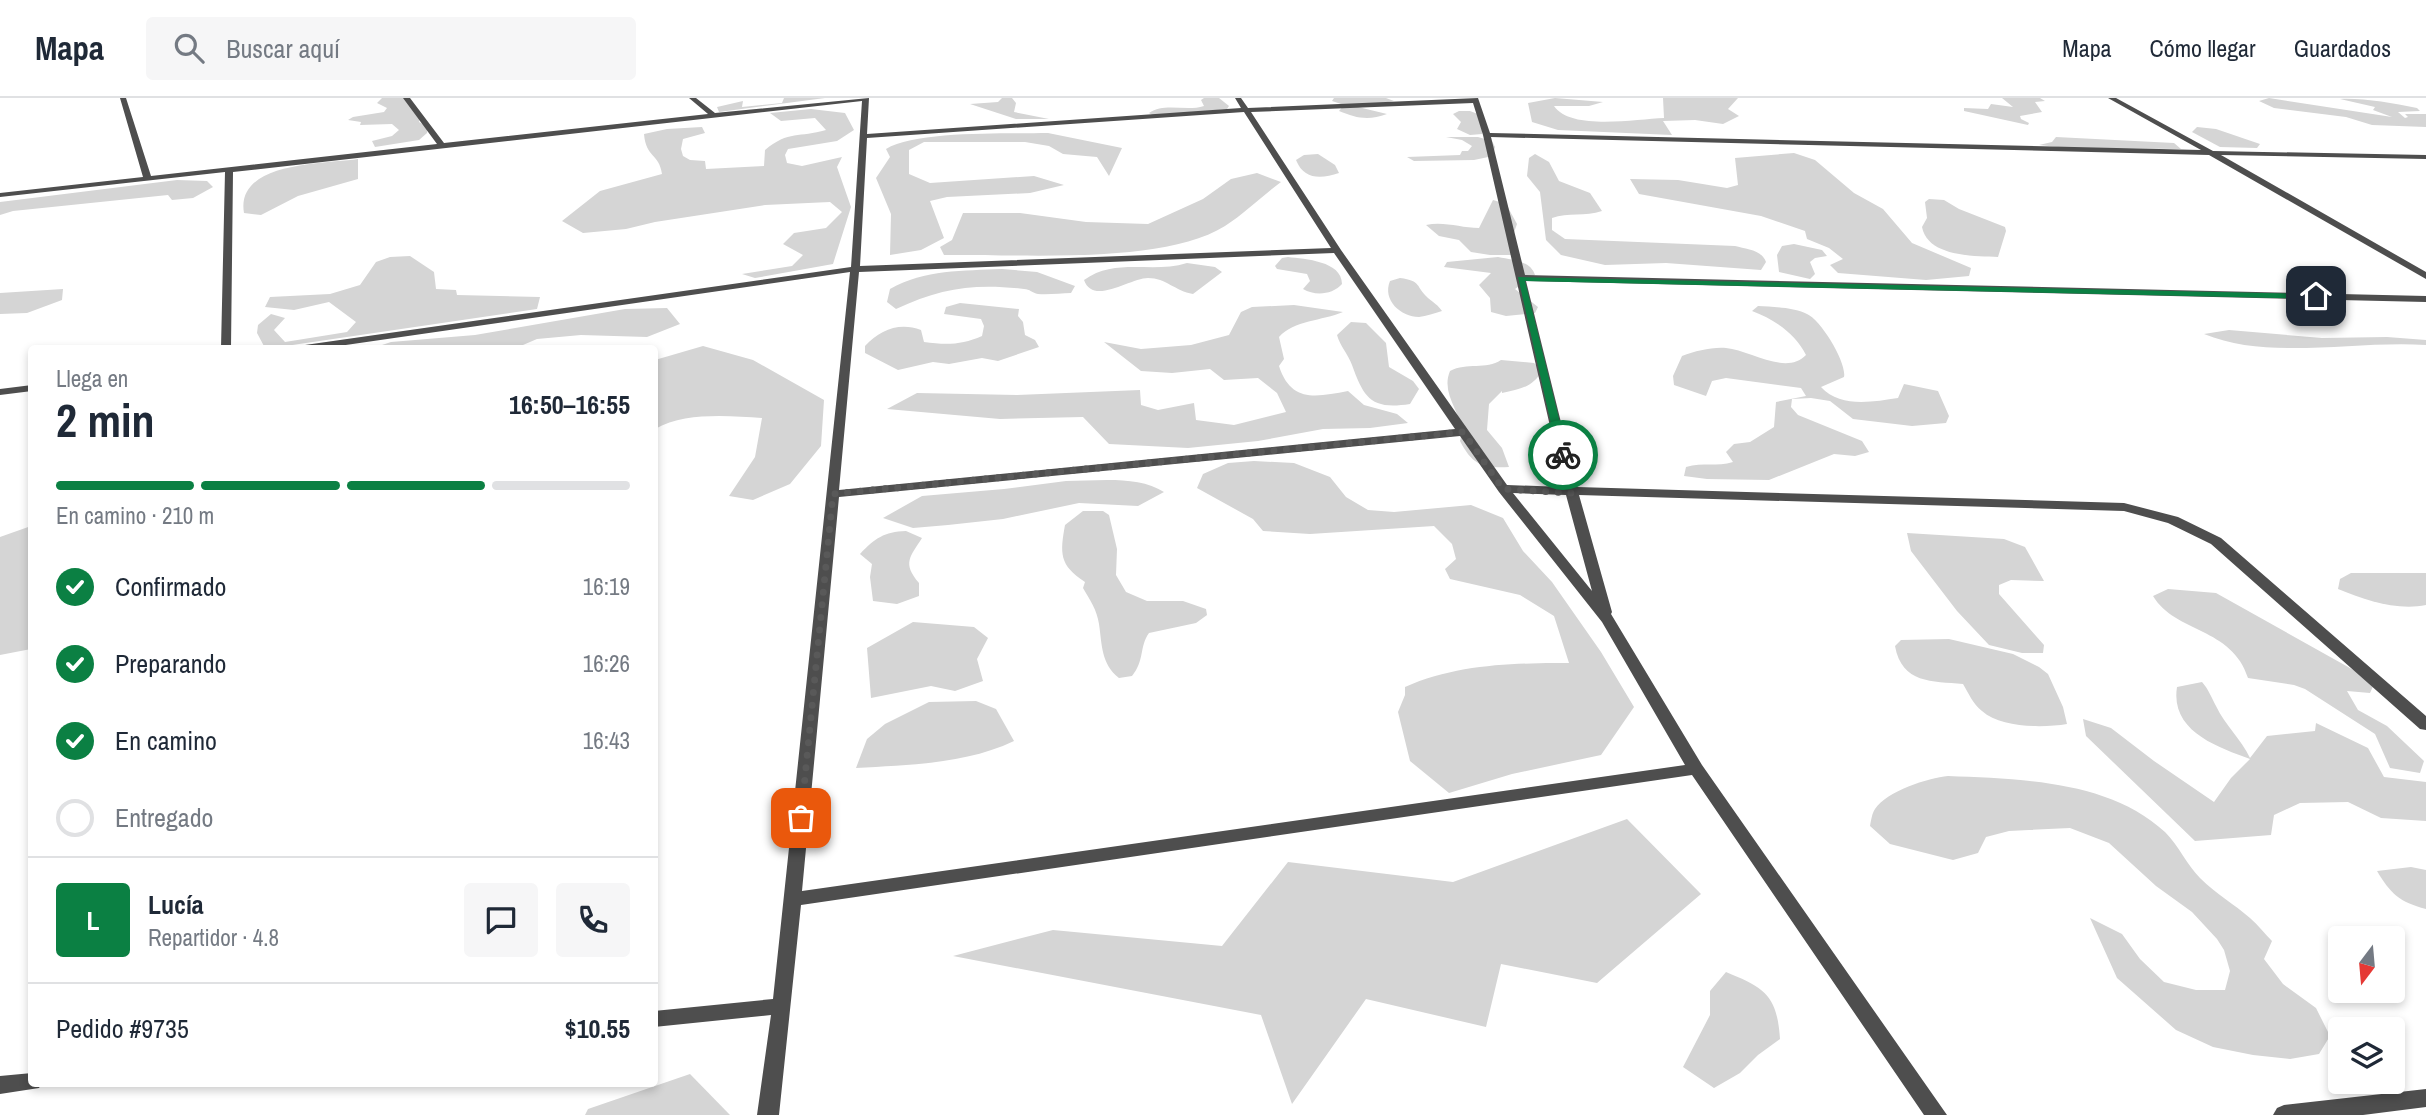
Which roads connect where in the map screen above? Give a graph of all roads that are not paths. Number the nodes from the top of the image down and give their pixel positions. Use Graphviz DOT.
graph roads {
  1 [pos="123,98"];
  2 [pos="406,98"];
  3 [pos="692,98"];
  4 [pos="2111,98"];
  5 [pos="865,99"];
  6 [pos="1475,99"];
  7 [pos="1241,104"];
  8 [pos="714,116"];
  9 [pos="1487,135"];
  10 [pos="864,136"];
  11 [pos="442,146"];
  12 [pos="2211,153"];
  13 [pos="2426,157"];
  14 [pos="229,170"];
  15 [pos="148,179"];
  16 [pos="0,195"];
  17 [pos="1336,250"];
  18 [pos="855,269"];
  19 [pos="2426,276"];
  20 [pos="1521,278"];
  21 [pos="2426,299"];
  22 [pos="226,345"];
  23 [pos="326,345"];
  24 [pos="28,388"];
  25 [pos="0,392"];
  26 [pos="1463,432"];
  27 [pos="1503,489"];
  28 [pos="1572,493"];
  29 [pos="833,494"];
  30 [pos="1608,620"];
  31 [pos="2426,725"];
  32 [pos="1696,769"];
  33 [pos="793,900"];
  34 [pos="782,1006"];
  35 [pos="658,1019"];
  36 [pos="28,1082"];
  37 [pos="0,1085"];
  38 [pos="2426,1098"];
  39 [pos="768,1115"];
  40 [pos="1936,1115"];
  41 [pos="2284,1115"];
  1 -- 15 [label="street"];
  2 -- 11 [label="street"];
  3 -- 8 [label="street"];
  4 -- 12 [label="street"];
  5 -- 8 [label="street"];
  5 -- 10 [label="street"];
  6 -- 7 [label="street"];
  6 -- 9 [label="street"];
  7 -- 10 [label="street"];
  7 -- 17 [label="street"];
  8 -- 11 [label="street"];
  9 -- 12 [label="street"];
  9 -- 20 [label="street"];
  10 -- 18 [label="street"];
  11 -- 14 [label="street"];
  12 -- 13 [label="street"];
  12 -- 19 [label="street"];
  14 -- 15 [label="street"];
  14 -- 22 [label="street"];
  15 -- 16 [label="street"];
  17 -- 18 [label="street"];
  17 -- 26 [label="street"];
  18 -- 23 [label="street"];
  18 -- 29 [label="street"];
  20 -- 21 [label="street"];
  20 -- 28 [label="street"];
  24 -- 25 [label="street"];
  26 -- 27 [label="street"];
  26 -- 29 [label="street"];
  27 -- 28 [label="street"];
  27 -- 30 [label="street"];
  28 -- 30 [label="street"];
  28 -- 31 [label="street"];
  29 -- 33 [label="street"];
  30 -- 32 [label="street"];
  32 -- 33 [label="street"];
  32 -- 40 [label="street"];
  33 -- 34 [label="street"];
  34 -- 35 [label="street"];
  34 -- 39 [label="street"];
  36 -- 37 [label="street"];
  38 -- 41 [label="street"];
}
